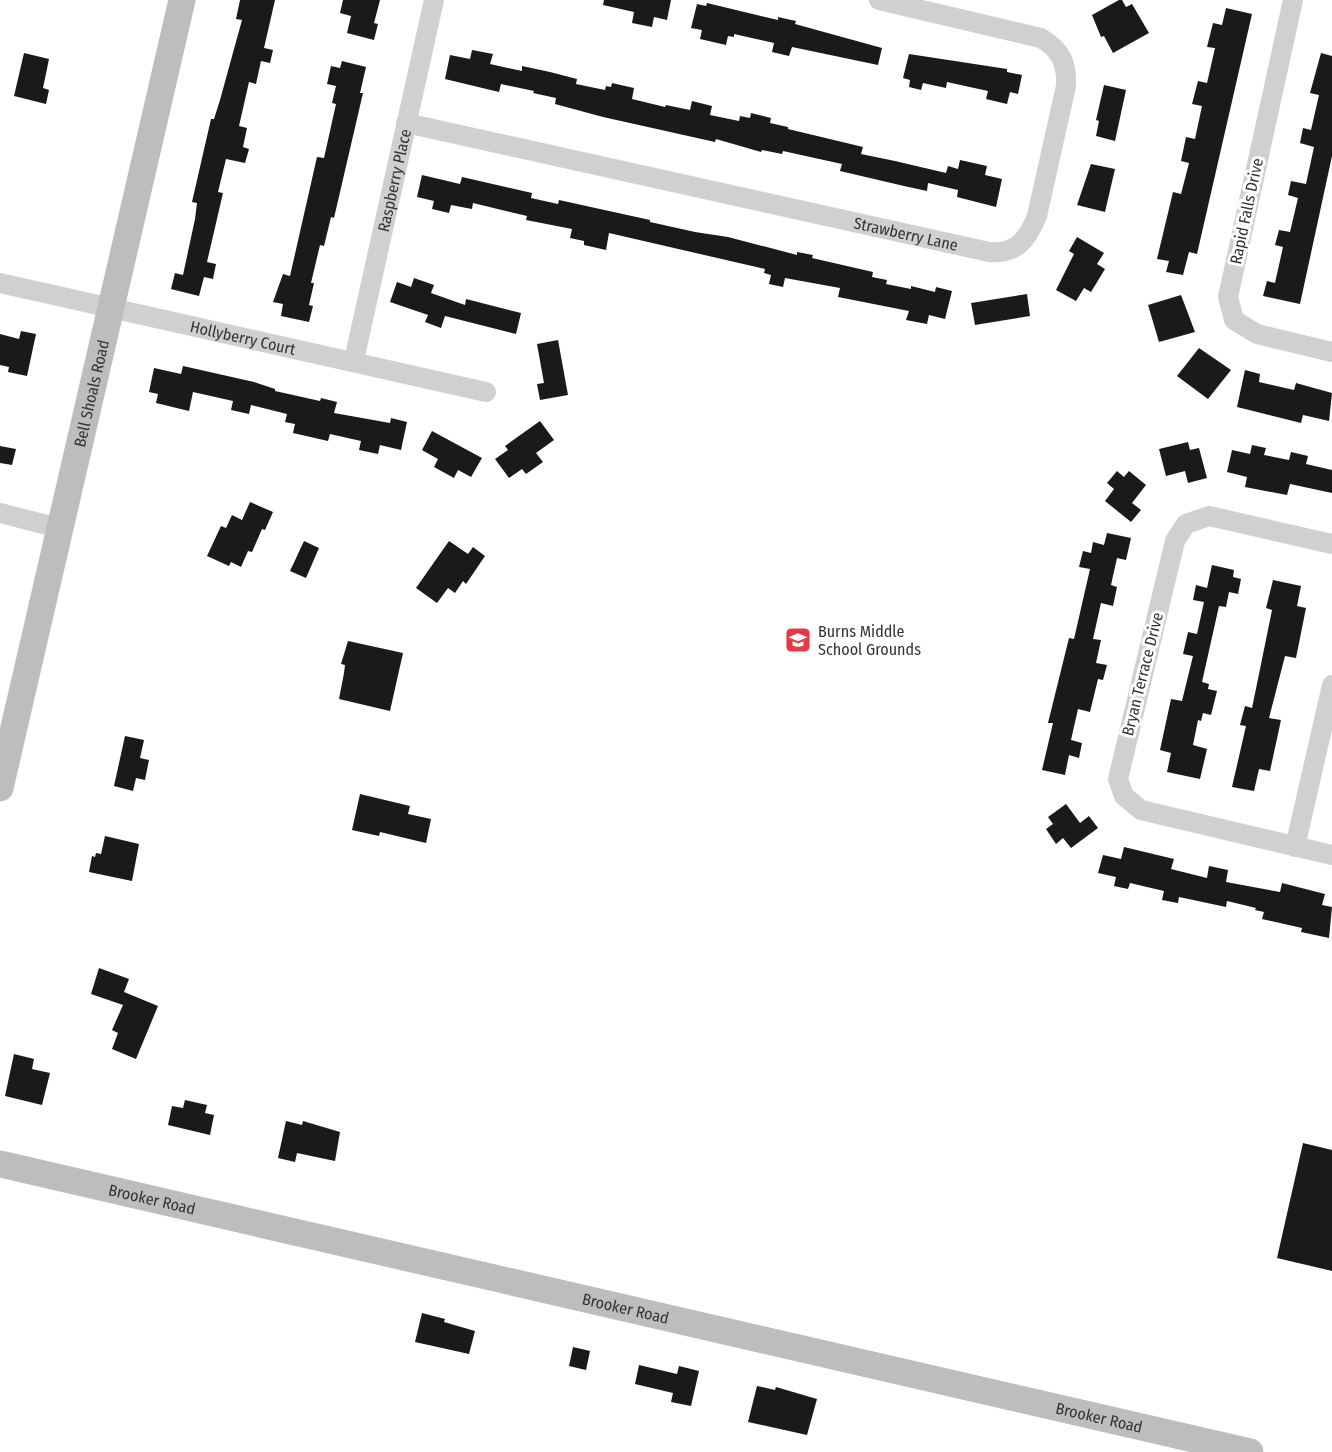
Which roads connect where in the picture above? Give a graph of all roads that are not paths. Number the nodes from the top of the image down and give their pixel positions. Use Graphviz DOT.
graph roads {
  1 [pos="182,0"];
  2 [pos="434,0"];
  3 [pos="879,0"];
  4 [pos="1293,0"];
  5 [pos="905,3"];
  6 [pos="406,123"];
  7 [pos="0,283"];
  8 [pos="110,309"];
  9 [pos="1332,352"];
  10 [pos="354,360"];
  11 [pos="486,392"];
  12 [pos="0,513"];
  13 [pos="59,528"];
  14 [pos="1332,544"];
  15 [pos="1332,685"];
  16 [pos="0,788"];
  17 [pos="1294,847"];
  18 [pos="1332,855"];
  19 [pos="0,1164"];
  20 [pos="1250,1452"];
  1 -- 8 [label="street, Bell Shoals Road"];
  2 -- 6 [label="street, Raspberry Place"];
  3 -- 5 [label="street, Strawberry Lane"];
  4 -- 9 [label="street, Rapid Falls Drive"];
  5 -- 6 [label="street, Strawberry Lane"];
  6 -- 10 [label="street, Raspberry Place"];
  7 -- 8 [label="street, Hollyberry Court"];
  8 -- 10 [label="street, Hollyberry Court"];
  8 -- 13 [label="street, Bell Shoals Road"];
  10 -- 11 [label="street, Hollyberry Court"];
  12 -- 13 [label="street"];
  13 -- 16 [label="street, Bell Shoals Road"];
  14 -- 17 [label="street, Bryan Terrace Drive"];
  15 -- 17 [label="street"];
  17 -- 18 [label="street, Bryan Terrace Drive"];
  19 -- 20 [label="street, Brooker Road"];
}
